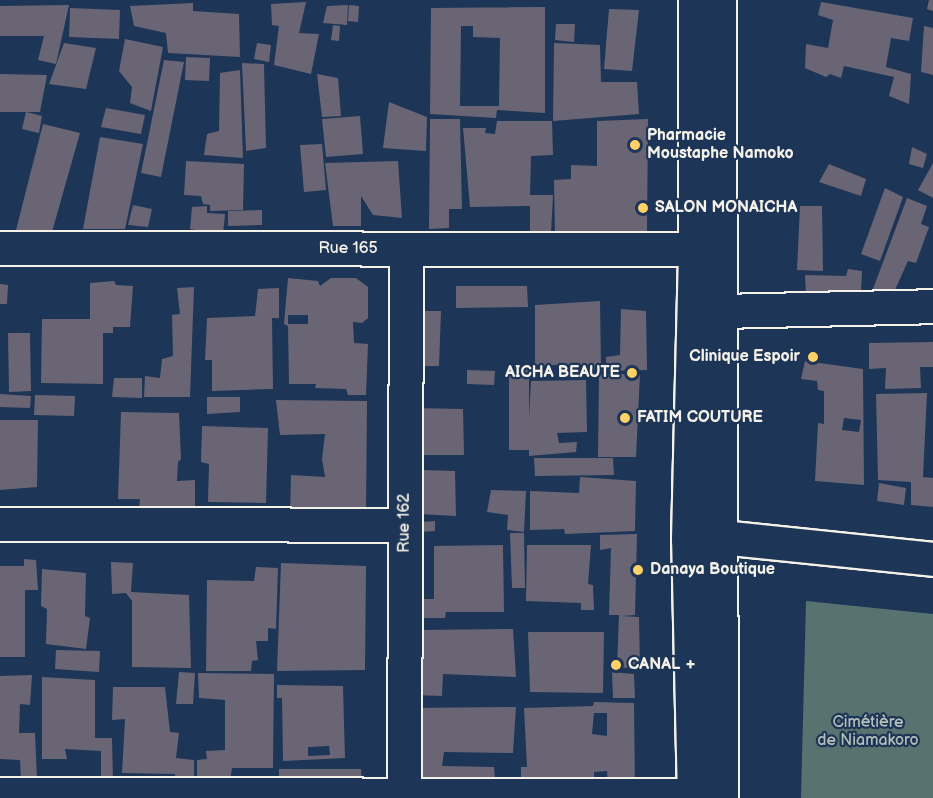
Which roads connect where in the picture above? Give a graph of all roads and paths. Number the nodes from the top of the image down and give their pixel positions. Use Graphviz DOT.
graph roads {
  1 [pos="695,0"];
  2 [pos="719,0"];
  3 [pos="0,248"];
  4 [pos="406,249"];
  5 [pos="695,249"];
  6 [pos="933,306"];
  7 [pos="720,311"];
  8 [pos="0,524"];
  9 [pos="405,525"];
  10 [pos="721,537"];
  11 [pos="688,539"];
  12 [pos="933,560"];
  13 [pos="0,794"];
  14 [pos="120,796"];
  15 [pos="404,796"];
  16 [pos="703,797"];
  1 -- 5 [label="street"];
  2 -- 7 [label="street"];
  3 -- 4 [label="street, Rue 165"];
  4 -- 5 [label="street, Rue 165"];
  4 -- 9 [label="street, Rue 162"];
  5 -- 11 [label="street"];
  6 -- 7 [label="street"];
  7 -- 10 [label="street"];
  8 -- 9 [label="street"];
  9 -- 15 [label="street, Rue 162"];
  10 -- 11 [label="street"];
  10 -- 12 [label="street"];
  10 -- 16 [label="street"];
  11 -- 16 [label="street"];
  13 -- 14 [label="street"];
  14 -- 15 [label="street"];
  15 -- 16 [label="street"];
}
